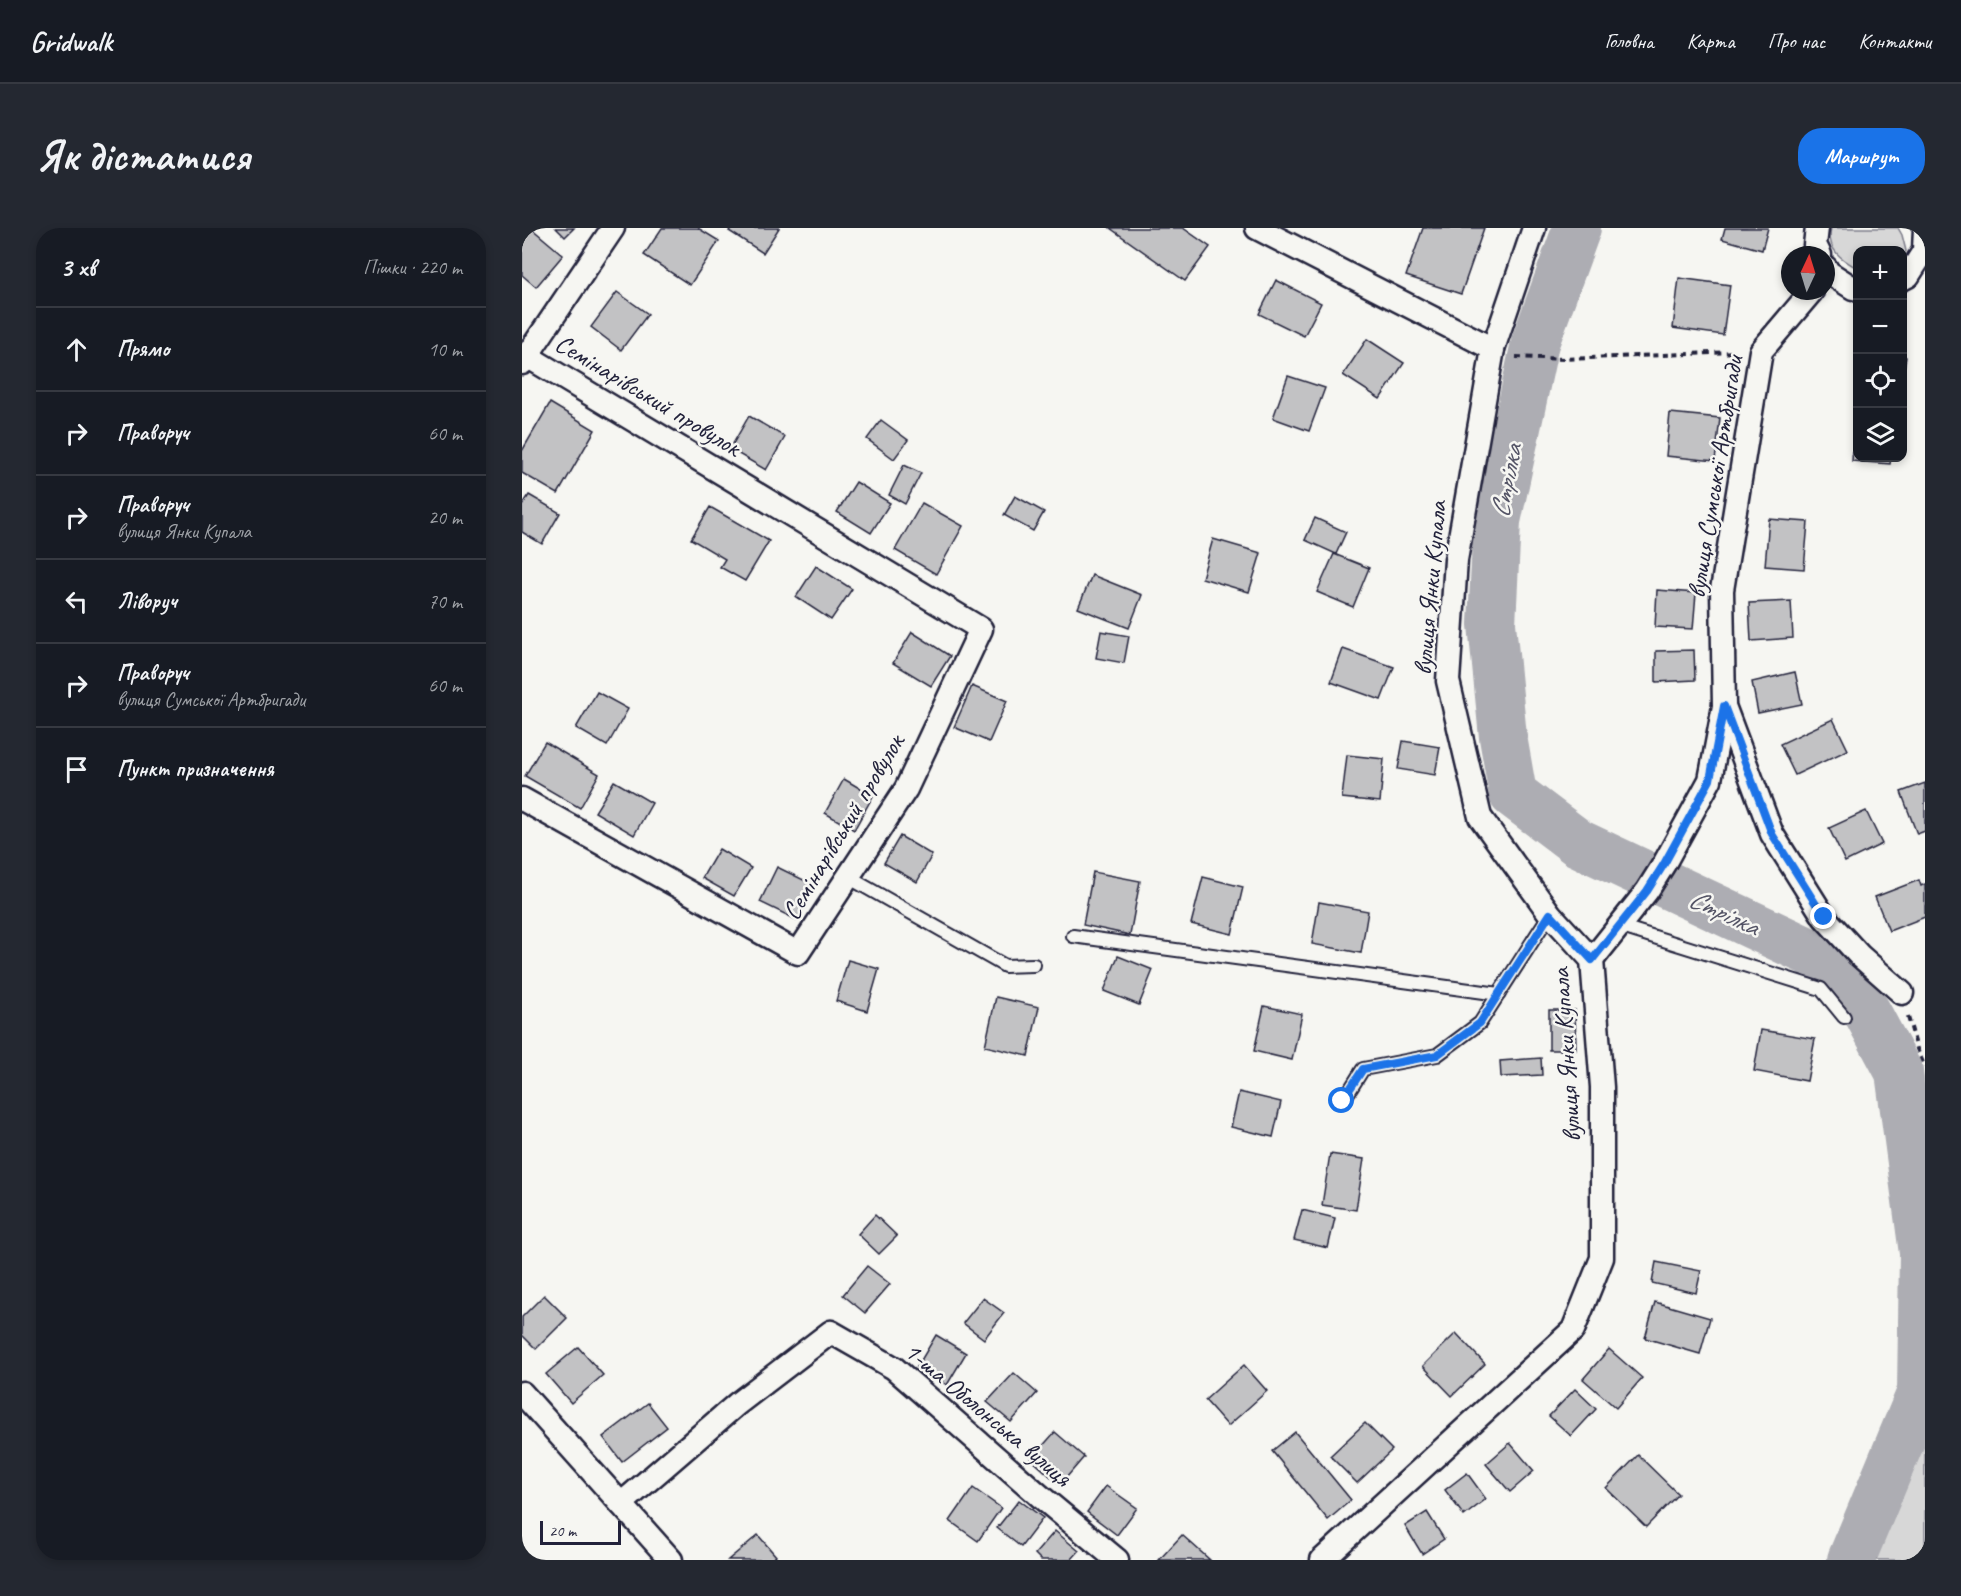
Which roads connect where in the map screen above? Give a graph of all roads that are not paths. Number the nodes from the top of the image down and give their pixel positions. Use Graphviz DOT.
graph roads {
  1 [pos="613,228"];
  2 [pos="1257,228"];
  3 [pos="1534,228"];
  4 [pos="1816,228"];
  5 [pos="1925,228"];
  6 [pos="1815,246"];
  7 [pos="1924,251"];
  8 [pos="1835,274"];
  9 [pos="1907,276"];
  10 [pos="1853,288"];
  11 [pos="1804,300"];
  12 [pos="1493,349"];
  13 [pos="524,359"];
  14 [pos="1724,706"];
  15 [pos="522,799"];
  16 [pos="848,877"];
  17 [pos="1550,914"];
  18 [pos="1619,926"];
  19 [pos="1073,936"];
  20 [pos="1592,960"];
  21 [pos="1034,965"];
  22 [pos="1902,993"];
  23 [pos="1499,994"];
  24 [pos="1844,1017"];
  25 [pos="1342,1101"];
  26 [pos="522,1394"];
  27 [pos="621,1504"];
  28 [pos="671,1560"];
  29 [pos="1117,1560"];
  30 [pos="1322,1560"];
  1 -- 13 [label="street"];
  2 -- 12 [label="street"];
  3 -- 12 [label="street, вулиця Янки Купала"];
  4 -- 6 [label="street"];
  5 -- 7 [label="street"];
  7 -- 9 [label="street"];
  8 -- 10 [label="street"];
  11 -- 14 [label="street, вулиця Сумської Артбригади"];
  12 -- 17 [label="street, вулиця Янки Купала"];
  13 -- 16 [label="street, Семінарівський провулок"];
  14 -- 18 [label="street"];
  14 -- 22 [label="street, вулиця Сумської Артбригади"];
  15 -- 16 [label="street, Семінарівський провулок"];
  16 -- 21 [label="lane"];
  17 -- 20 [label="street, вулиця Янки Купала"];
  17 -- 23 [label="lane"];
  18 -- 20 [label="street"];
  18 -- 24 [label="lane"];
  19 -- 23 [label="lane"];
  20 -- 30 [label="street, вулиця Янки Купала"];
  23 -- 25 [label="lane"];
  26 -- 27 [label="street"];
  27 -- 28 [label="street"];
  27 -- 29 [label="street, 1-ша Оболонська вулиця"];
}
